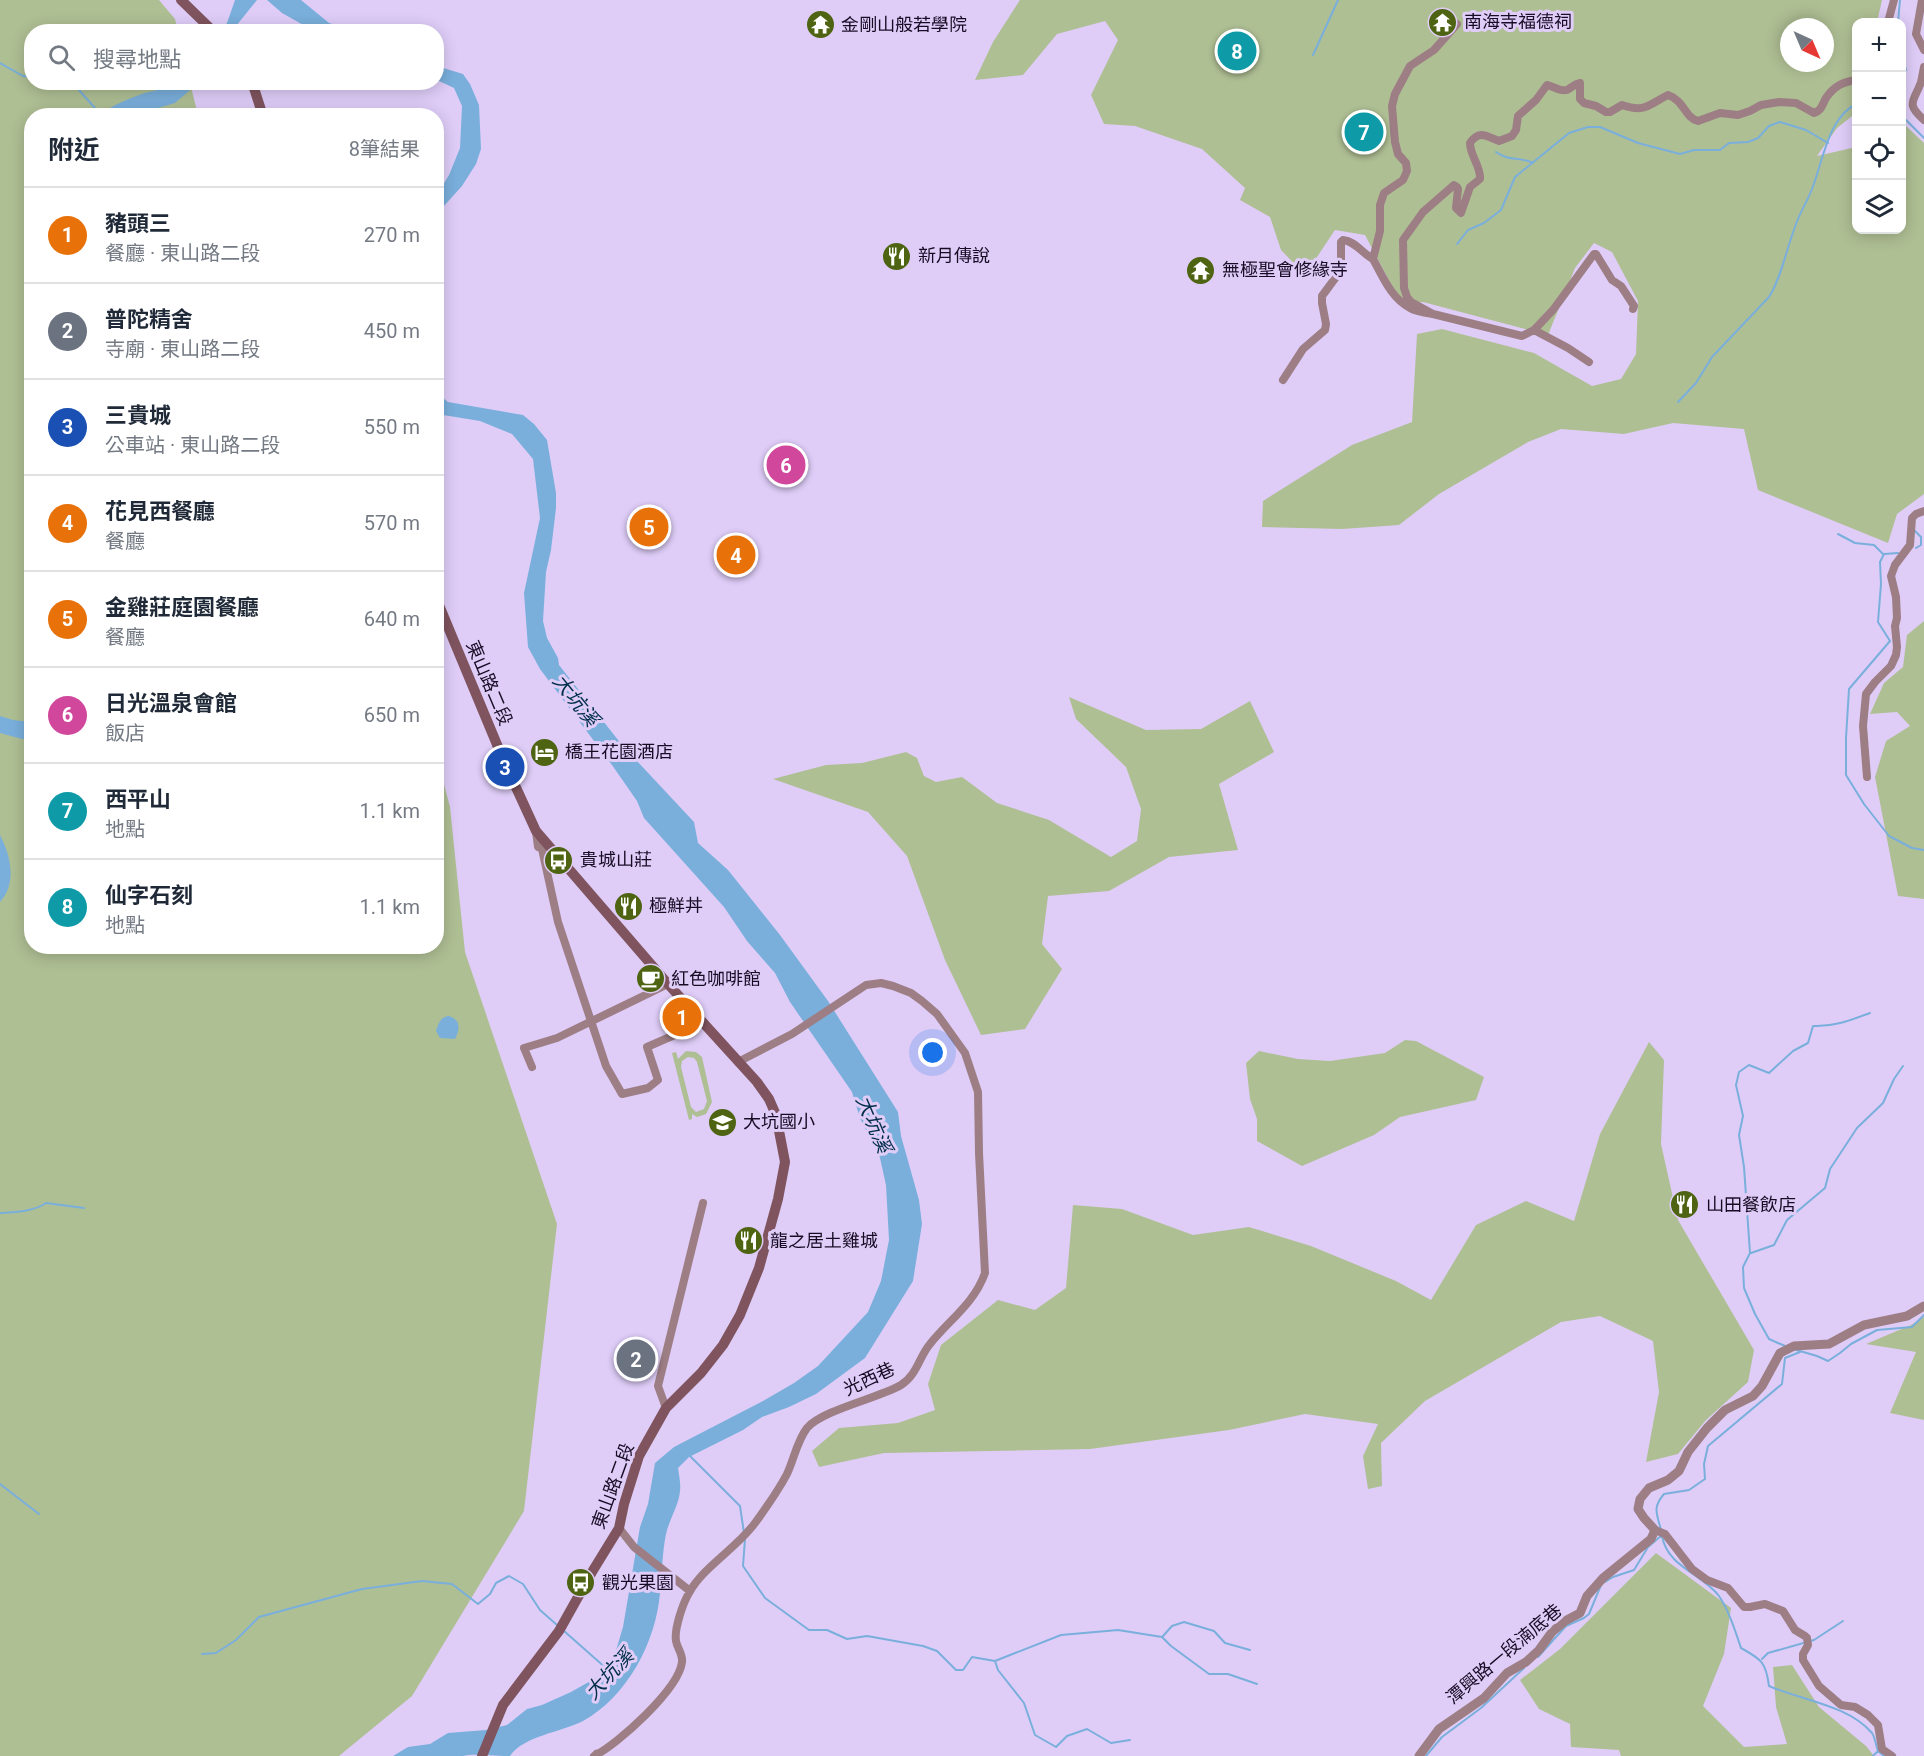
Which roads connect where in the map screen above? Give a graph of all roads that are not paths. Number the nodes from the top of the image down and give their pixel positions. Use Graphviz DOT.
graph roads {
  1 [pos="1894,0"];
  2 [pos="1922,0"];
  3 [pos="182,1"];
  4 [pos="1889,18"];
  5 [pos="206,24"];
  6 [pos="1457,24"];
  7 [pos="1924,50"];
  8 [pos="1924,68"];
  9 [pos="1852,81"];
  10 [pos="254,90"];
  11 [pos="260,108"];
  12 [pos="1924,120"];
  13 [pos="1373,259"];
  14 [pos="1633,309"];
  15 [pos="1433,314"];
  16 [pos="1534,330"];
  17 [pos="1589,362"];
  18 [pos="1283,380"];
  19 [pos="1924,511"];
  20 [pos="444,617"];
  21 [pos="1867,777"];
  22 [pos="536,831"];
  23 [pos="668,984"];
  24 [pos="591,1022"];
  25 [pos="702,1023"];
  26 [pos="738,1062"];
  27 [pos="532,1067"];
  28 [pos="703,1203"];
  29 [pos="1924,1306"];
  30 [pos="666,1408"];
  31 [pos="619,1528"];
  32 [pos="1655,1530"];
  33 [pos="690,1591"];
  34 [pos="596,1755"];
  35 [pos="482,1756"];
  36 [pos="1419,1756"];
  37 [pos="1892,1756"];
  1 -- 4 [label="street"];
  2 -- 7 [label="street"];
  3 -- 5 [label="main road"];
  6 -- 13 [label="street"];
  8 -- 12 [label="street"];
  9 -- 15 [label="street"];
  10 -- 11 [label="main road"];
  13 -- 15 [label="street"];
  13 -- 18 [label="street"];
  14 -- 16 [label="street"];
  15 -- 16 [label="street"];
  16 -- 17 [label="street"];
  19 -- 21 [label="street"];
  20 -- 22 [label="main road, 東山路二段"];
  22 -- 23 [label="main road, 東山路二段"];
  22 -- 24 [label="street"];
  23 -- 24 [label="street"];
  23 -- 25 [label="main road, 東山路二段"];
  24 -- 25 [label="street"];
  24 -- 27 [label="street"];
  25 -- 26 [label="main road, 東山路二段"];
  26 -- 30 [label="main road, 東山路二段"];
  26 -- 33 [label="street, 光西巷"];
  28 -- 30 [label="street"];
  29 -- 32 [label="street"];
  30 -- 31 [label="main road, 東山路二段"];
  31 -- 33 [label="street"];
  31 -- 35 [label="main road, 東山路二段"];
  32 -- 36 [label="street, 潭興路一段湳底巷"];
  32 -- 37 [label="street"];
  33 -- 34 [label="street, 光西巷"];
}
